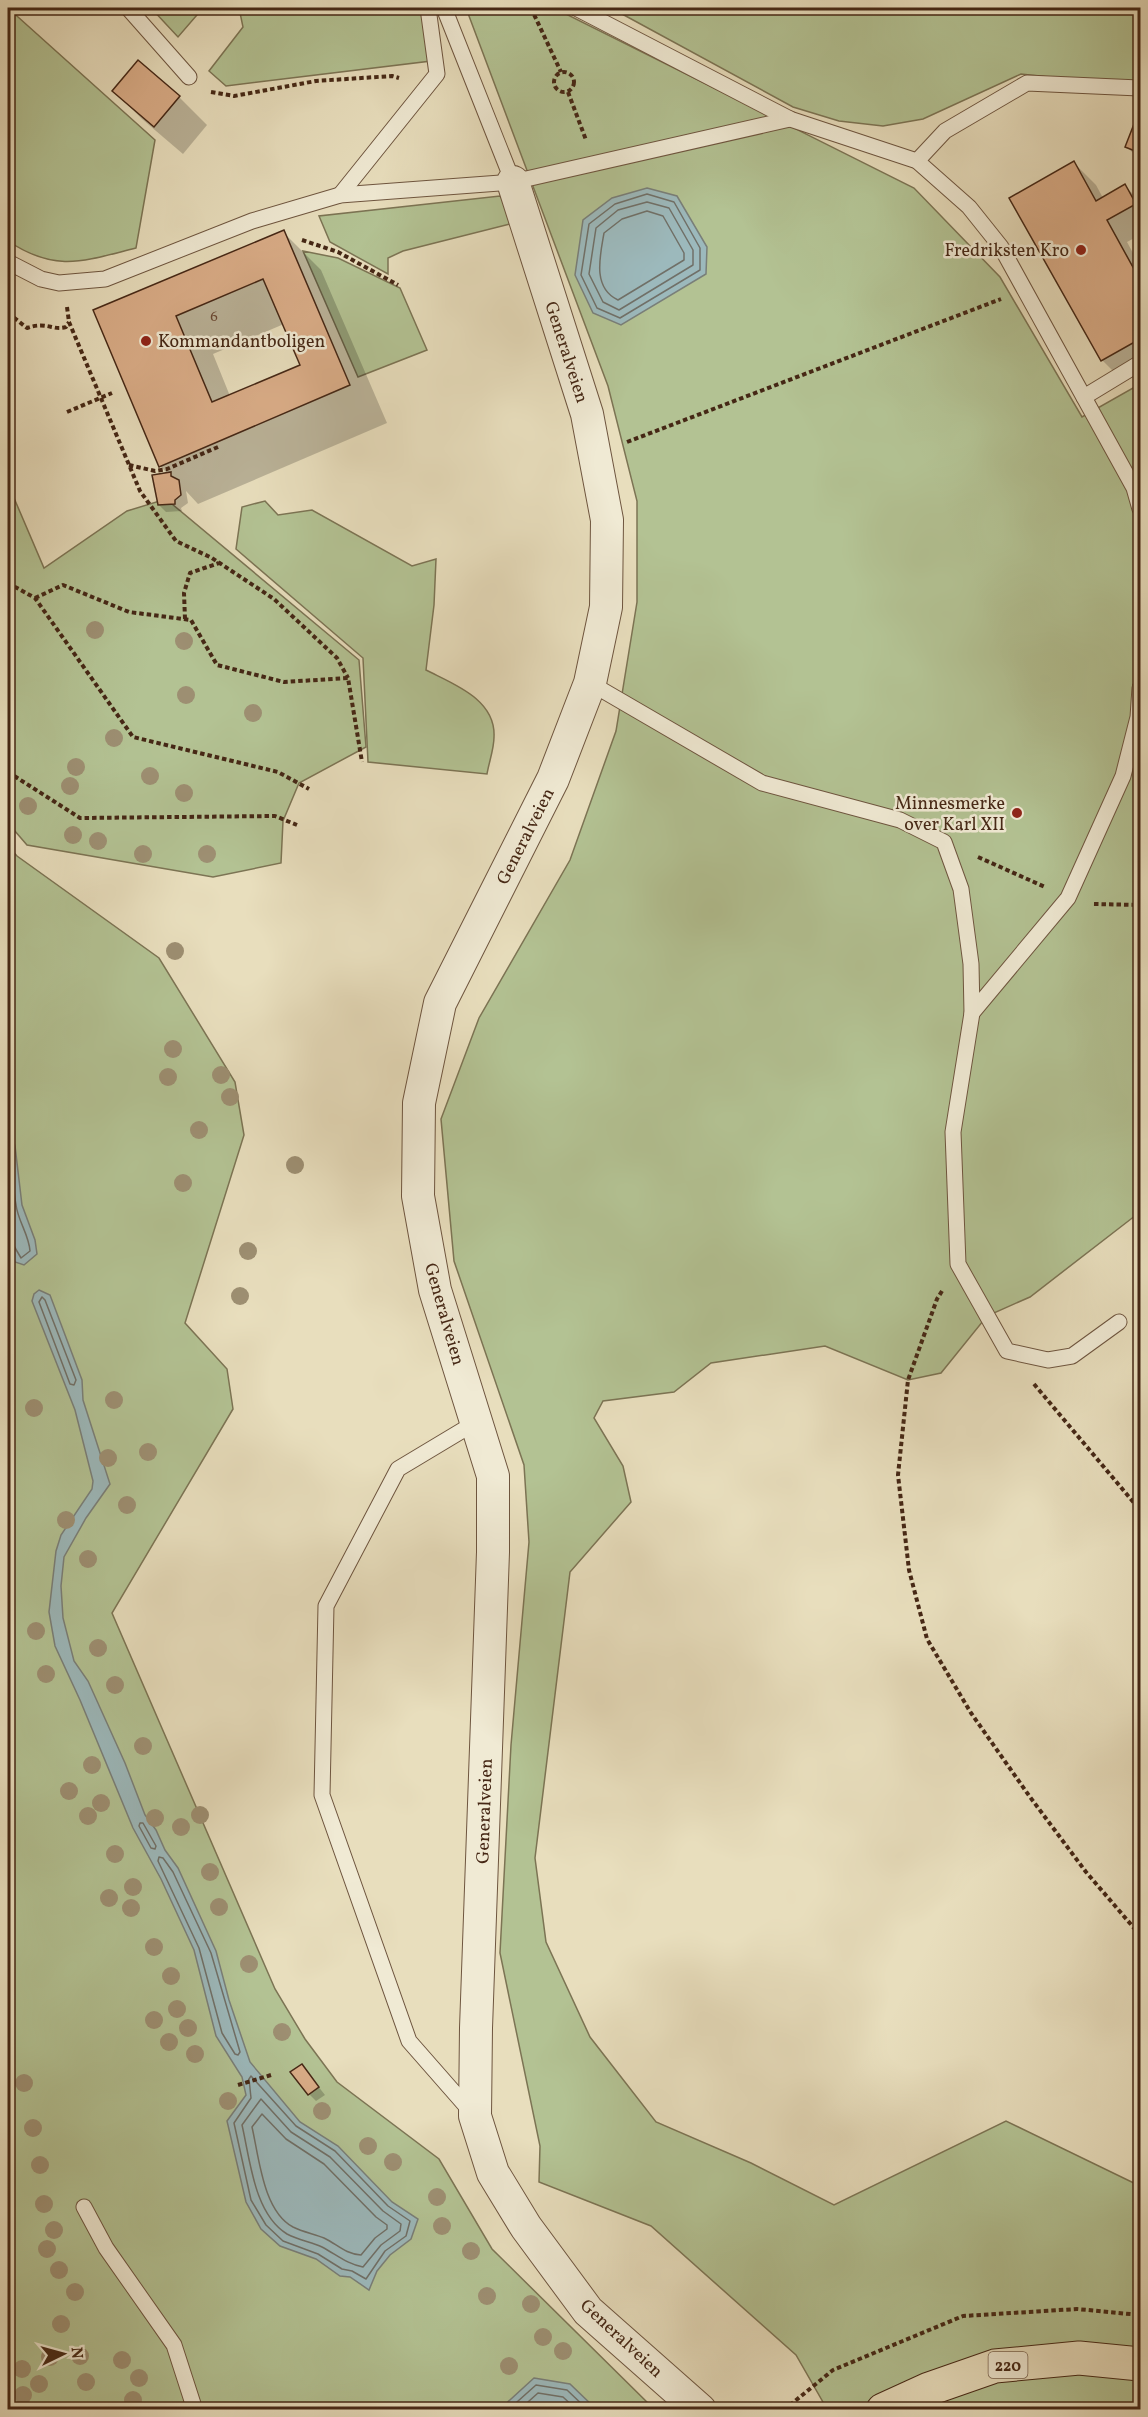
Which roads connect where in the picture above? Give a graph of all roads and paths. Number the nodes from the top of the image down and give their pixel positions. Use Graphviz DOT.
graph roads {
  1 [pos="128,8"];
  2 [pos="428,8"];
  3 [pos="444,8"];
  4 [pos="531,8"];
  5 [pos="576,8"];
  6 [pos="561,72"];
  7 [pos="189,77"];
  8 [pos="427,87"];
  9 [pos="1139,88"];
  10 [pos="207,92"];
  11 [pos="568,92"];
  12 [pos="790,119"];
  13 [pos="917,161"];
  14 [pos="595,163"];
  15 [pos="513,182"];
  16 [pos="340,195"];
  17 [pos="302,240"];
  18 [pos="8,262"];
  19 [pos="64,282"];
  20 [pos="398,285"];
  21 [pos="1025,290"];
  22 [pos="8,313"];
  23 [pos="69,322"];
  24 [pos="1140,363"];
  25 [pos="112,393"];
  26 [pos="1084,397"];
  27 [pos="101,398"];
  28 [pos="67,412"];
  29 [pos="218,447"];
  30 [pos="595,454"];
  31 [pos="129,465"];
  32 [pos="1140,509"];
  33 [pos="219,563"];
  34 [pos="8,583"];
  35 [pos="35,598"];
  36 [pos="185,619"];
  37 [pos="348,678"];
  38 [pos="590,683"];
  39 [pos="1140,688"];
  40 [pos="362,762"];
  41 [pos="8,772"];
  42 [pos="309,789"];
  43 [pos="297,825"];
  44 [pos="944,842"];
  45 [pos="1068,898"];
  46 [pos="1140,905"];
  47 [pos="972,1013"];
  48 [pos="958,1264"];
  49 [pos="1119,1322"];
  50 [pos="1007,1351"];
  51 [pos="478,1421"];
  52 [pos="1140,1510"];
  53 [pos="1140,1935"];
  54 [pos="270,2075"];
  55 [pos="238,2085"];
  56 [pos="475,2116"];
  57 [pos="84,2207"];
  58 [pos="1140,2315"];
  59 [pos="1140,2364"];
  60 [pos="195,2409"];
  61 [pos="700,2409"];
  62 [pos="783,2409"];
  63 [pos="883,2409"];
  1 -- 7 [label="lane"];
  2 -- 8 [label="lane"];
  3 -- 15 [label="lane"];
  4 -- 6 [label="path"];
  5 -- 12 [label="lane"];
  6 -- 11 [label="path"];
  6 -- 11 [label="path"];
  8 -- 10 [label="path"];
  8 -- 16 [label="lane"];
  9 -- 13 [label="lane"];
  11 -- 14 [label="path"];
  12 -- 13 [label="lane"];
  12 -- 14 [label="lane"];
  13 -- 21 [label="lane"];
  14 -- 15 [label="lane"];
  15 -- 16 [label="lane"];
  15 -- 30 [label="street, Generalveien"];
  16 -- 19 [label="lane"];
  17 -- 20 [label="path"];
  18 -- 19 [label="lane"];
  19 -- 23 [label="path"];
  21 -- 26 [label="lane"];
  21 -- 30 [label="path"];
  22 -- 23 [label="path"];
  23 -- 27 [label="path"];
  24 -- 26 [label="lane"];
  25 -- 27 [label="path"];
  26 -- 32 [label="lane"];
  27 -- 28 [label="path"];
  27 -- 31 [label="path"];
  29 -- 31 [label="path"];
  30 -- 38 [label="street, Generalveien"];
  31 -- 33 [label="path"];
  33 -- 36 [label="path"];
  33 -- 37 [label="path"];
  34 -- 35 [label="path"];
  35 -- 36 [label="path"];
  35 -- 42 [label="path"];
  36 -- 37 [label="path"];
  37 -- 40 [label="path"];
  38 -- 44 [label="lane"];
  38 -- 51 [label="street, Generalveien"];
  39 -- 45 [label="lane"];
  41 -- 43 [label="path"];
  44 -- 45 [label="path"];
  44 -- 47 [label="lane"];
  45 -- 46 [label="path"];
  45 -- 47 [label="lane"];
  47 -- 48 [label="lane"];
  48 -- 50 [label="lane"];
  48 -- 53 [label="path"];
  49 -- 50 [label="lane"];
  50 -- 52 [label="path"];
  51 -- 56 [label="street, Generalveien"];
  51 -- 56 [label="lane"];
  54 -- 55 [label="path"];
  56 -- 61 [label="street, Generalveien"];
  57 -- 60 [label="lane"];
  58 -- 62 [label="path"];
  59 -- 63 [label="main road, 220"];
}
